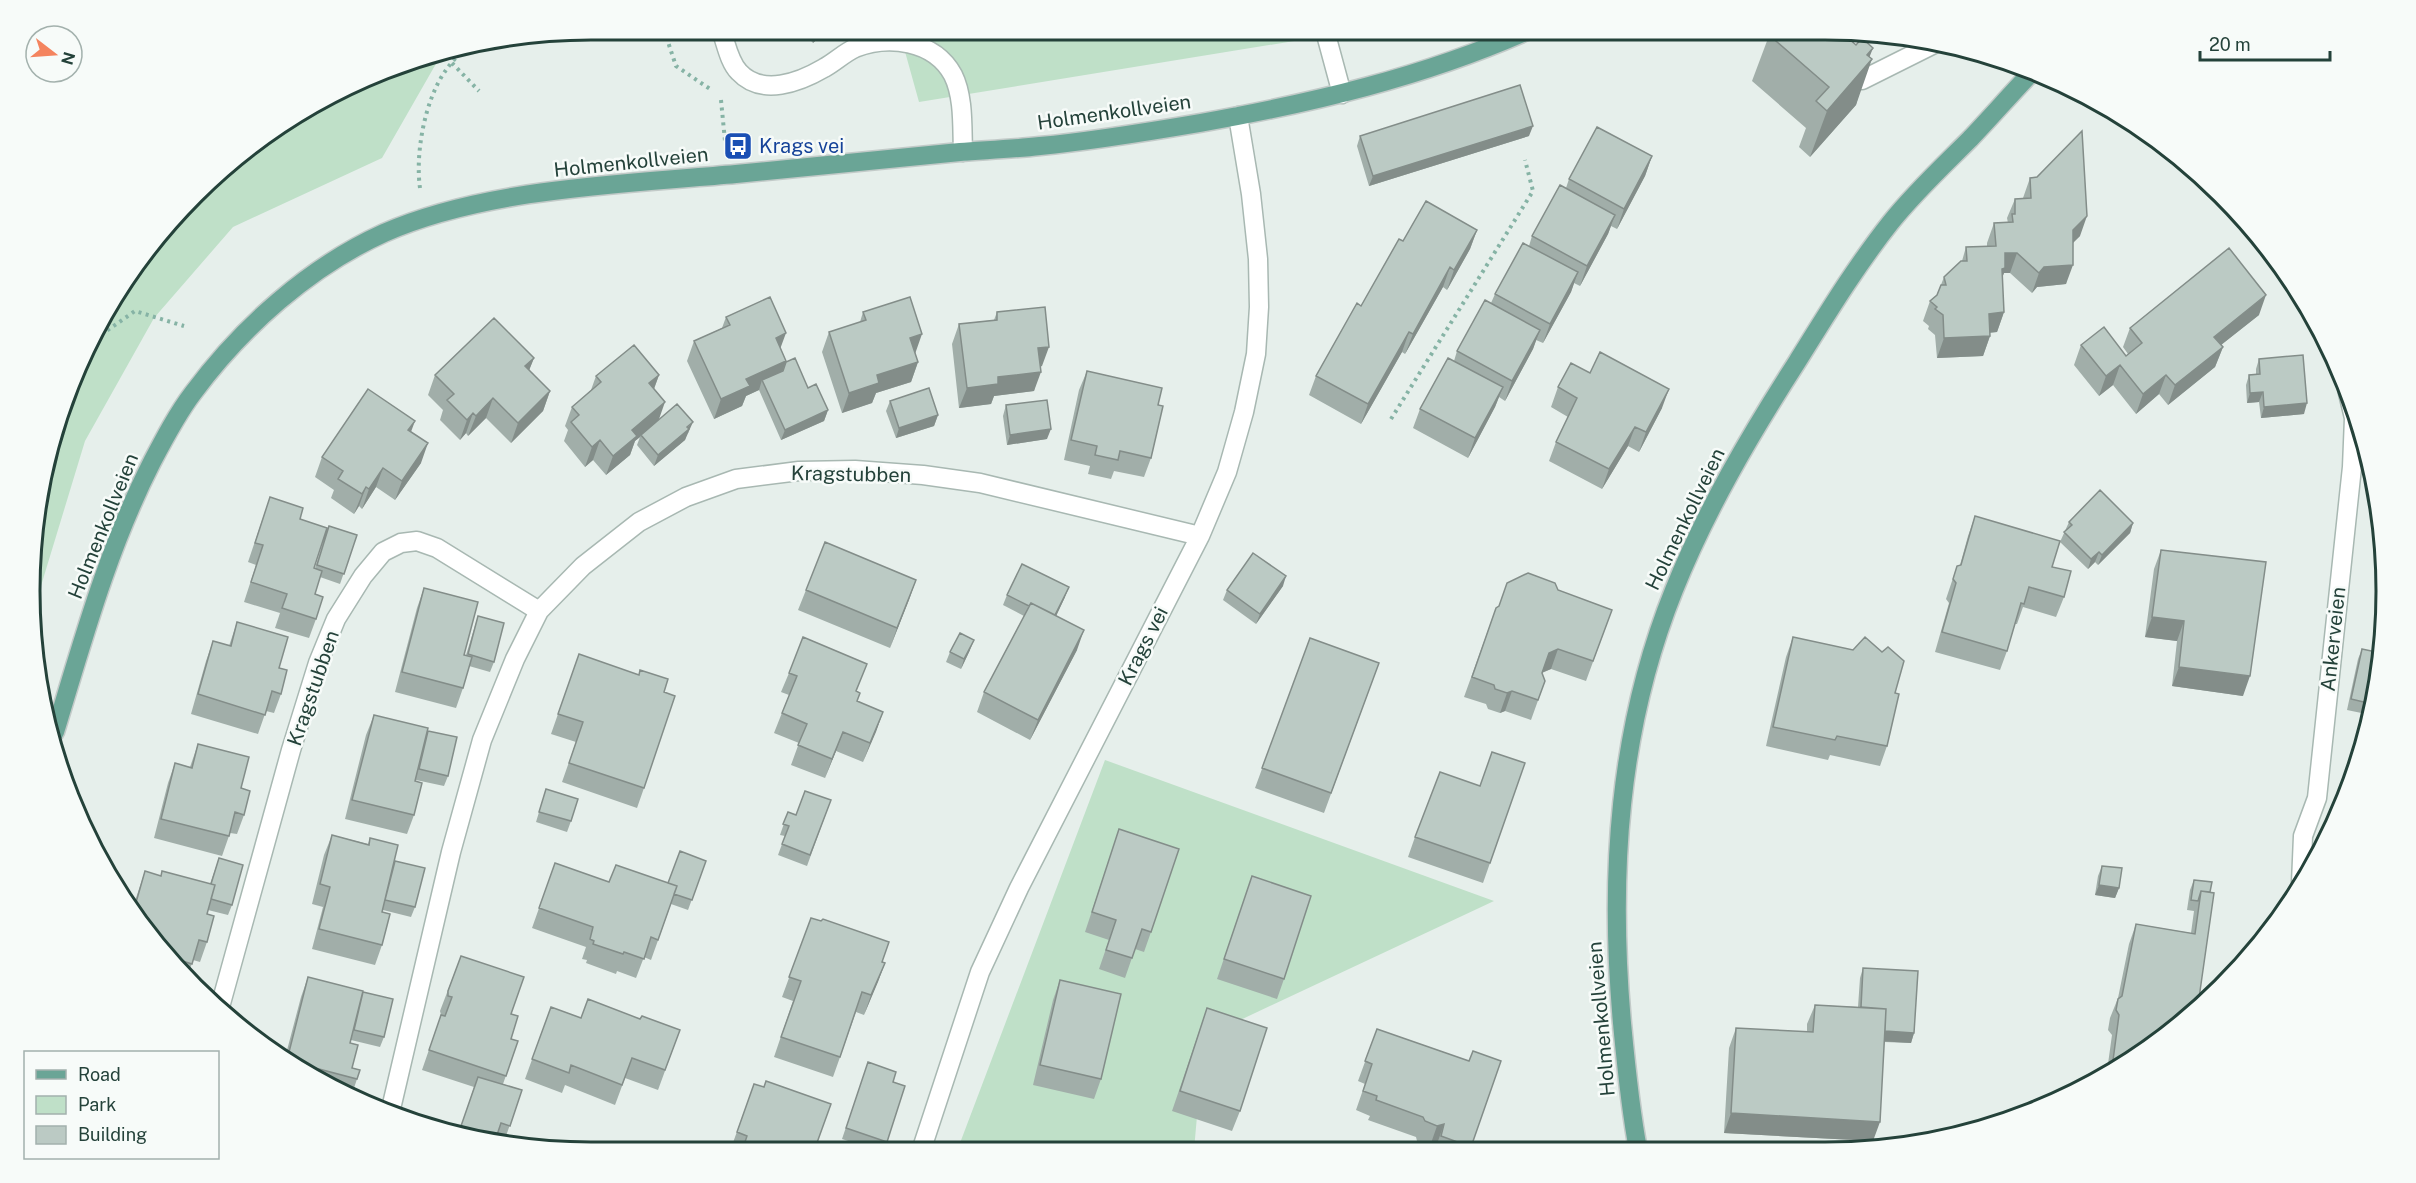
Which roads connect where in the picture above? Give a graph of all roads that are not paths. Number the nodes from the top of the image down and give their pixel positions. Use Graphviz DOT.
graph roads {
  1 [pos="725,40"];
  2 [pos="895,40"];
  3 [pos="895,40"];
  4 [pos="1327,40"];
  5 [pos="1505,40"];
  6 [pos="1924,50"];
  7 [pos="2026,79"];
  8 [pos="1862,80"];
  9 [pos="1342,94"];
  10 [pos="1238,116"];
  11 [pos="963,152"];
  12 [pos="2354,440"];
  13 [pos="1200,536"];
  14 [pos="539,611"];
  15 [pos="57,725"];
  16 [pos="2302,868"];
  17 [pos="222,1000"];
  18 [pos="392,1105"];
  19 [pos="924,1142"];
  20 [pos="1637,1142"];
  1 -- 3 [label="street"];
  2 -- 11 [label="street"];
  4 -- 9 [label="street"];
  5 -- 9 [label="main road, Holmenkollveien"];
  6 -- 8 [label="street"];
  7 -- 20 [label="main road, Holmenkollveien"];
  9 -- 10 [label="main road, Holmenkollveien"];
  10 -- 11 [label="main road, Holmenkollveien"];
  10 -- 13 [label="street, Krags vei"];
  11 -- 15 [label="main road, Holmenkollveien"];
  12 -- 16 [label="street, Ankerveien"];
  13 -- 14 [label="street, Kragstubben"];
  13 -- 19 [label="street, Krags vei"];
  14 -- 17 [label="street, Kragstubben"];
  14 -- 18 [label="street, Kragstubben"];
}
